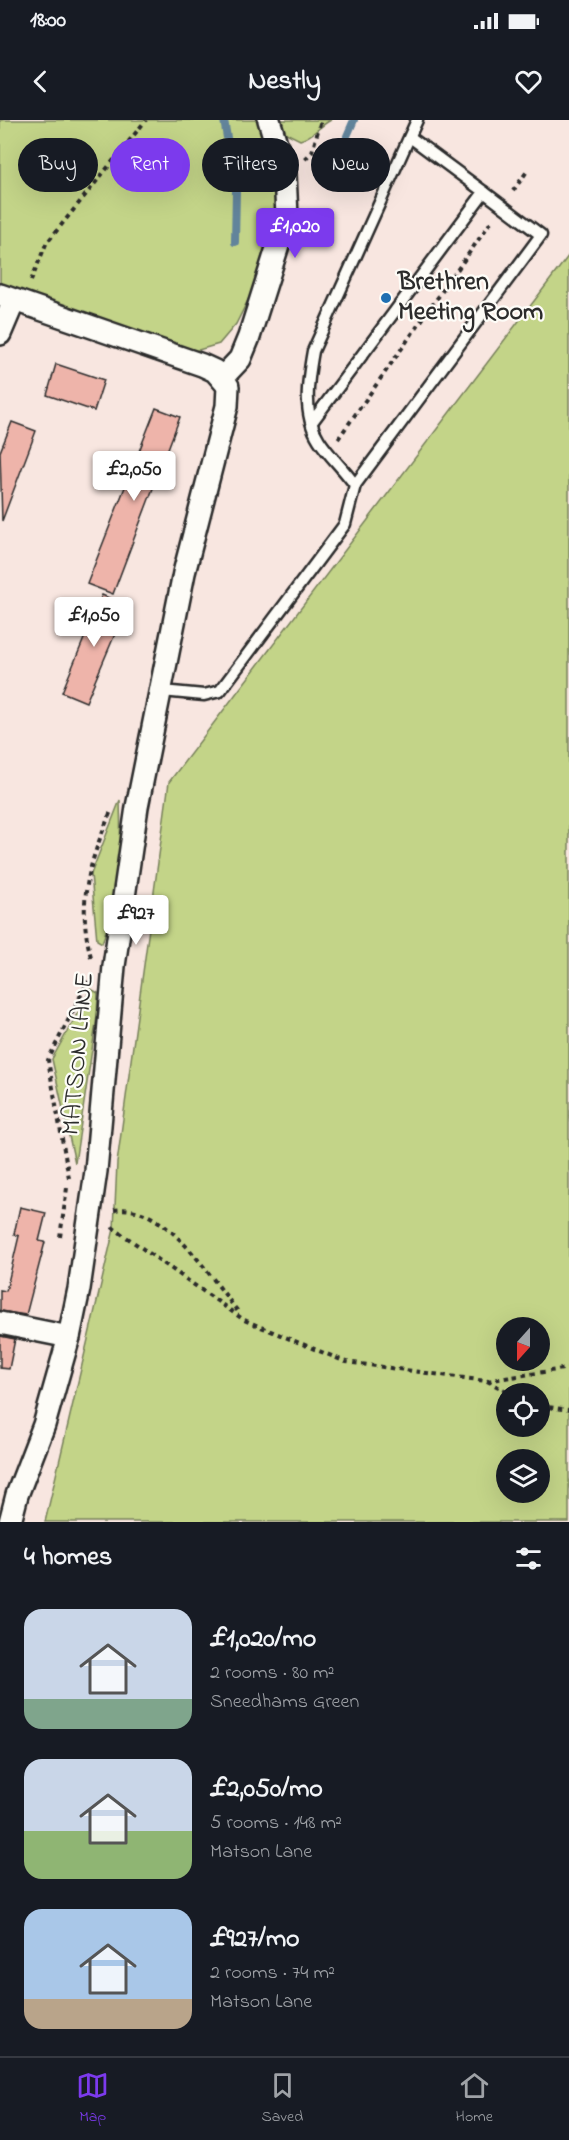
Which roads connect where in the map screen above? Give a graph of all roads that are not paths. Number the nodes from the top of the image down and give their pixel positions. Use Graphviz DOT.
graph roads {
  1 [pos="269,120"];
  2 [pos="417,120"];
  3 [pos="410,137"];
  4 [pos="484,192"];
  5 [pos="7,298"];
  6 [pos="0,334"];
  7 [pos="222,378"];
  8 [pos="312,422"];
  9 [pos="355,485"];
  10 [pos="162,691"];
  11 [pos="0,1323"];
  12 [pos="69,1337"];
  13 [pos="10,1522"];
  1 -- 7 [label="street"];
  2 -- 3 [label="lane"];
  3 -- 4 [label="lane"];
  3 -- 8 [label="lane"];
  4 -- 8 [label="lane"];
  4 -- 9 [label="lane"];
  5 -- 6 [label="street"];
  5 -- 7 [label="street"];
  7 -- 10 [label="street, MATSON LANE"];
  8 -- 9 [label="lane"];
  9 -- 10 [label="lane"];
  10 -- 12 [label="street, MATSON LANE"];
  11 -- 12 [label="street"];
  12 -- 13 [label="street, MATSON LANE"];
}
